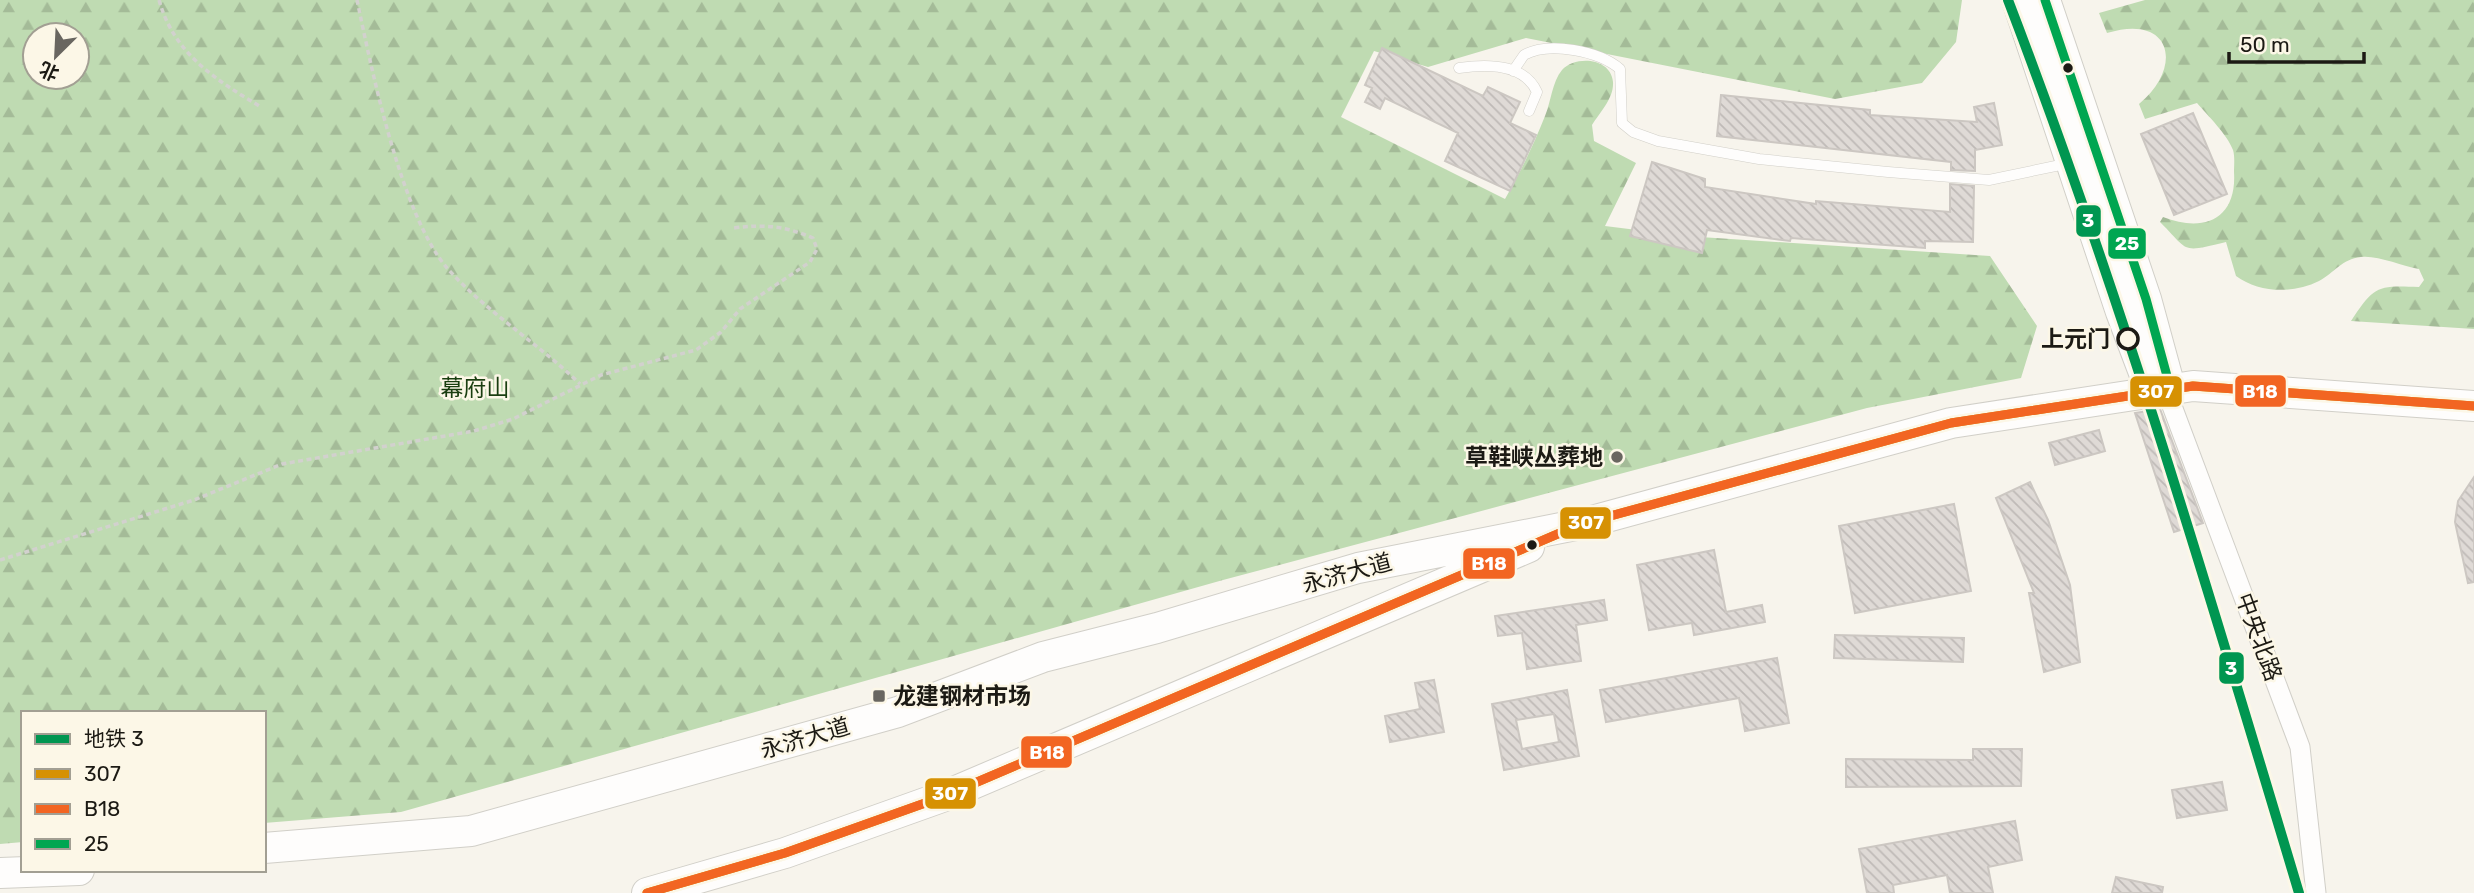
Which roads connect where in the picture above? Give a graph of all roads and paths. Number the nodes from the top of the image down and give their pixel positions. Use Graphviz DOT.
graph roads {
  1 [pos="159,0"];
  2 [pos="357,0"];
  3 [pos="2017,0"];
  4 [pos="2045,0"];
  5 [pos="1459,68"];
  6 [pos="1513,71"];
  7 [pos="261,107"];
  8 [pos="1529,111"];
  9 [pos="2070,163"];
  10 [pos="734,228"];
  11 [pos="2160,381"];
  12 [pos="580,384"];
  13 [pos="2474,392"];
  14 [pos="2474,406"];
  15 [pos="1581,524"];
  16 [pos="0,560"];
  17 [pos="266,848"];
  18 [pos="26,872"];
  19 [pos="0,873"];
  20 [pos="647,893"];
  21 [pos="2316,893"];
  1 -- 7 [label="path"];
  2 -- 12 [label="path"];
  3 -- 9 [label="main road, 中央北路"];
  4 -- 11 [label="main road, 中央北路"];
  5 -- 6 [label="lane"];
  6 -- 8 [label="lane"];
  6 -- 9 [label="lane"];
  9 -- 11 [label="main road, 中央北路"];
  10 -- 12 [label="path"];
  11 -- 13 [label="main road"];
  11 -- 14 [label="main road"];
  11 -- 15 [label="main road, 永济大道"];
  11 -- 21 [label="street, 中央北路"];
  12 -- 16 [label="path"];
  15 -- 17 [label="main road, 永济大道"];
  15 -- 20 [label="main road, 永济大道"];
  18 -- 19 [label="main road"];
}
